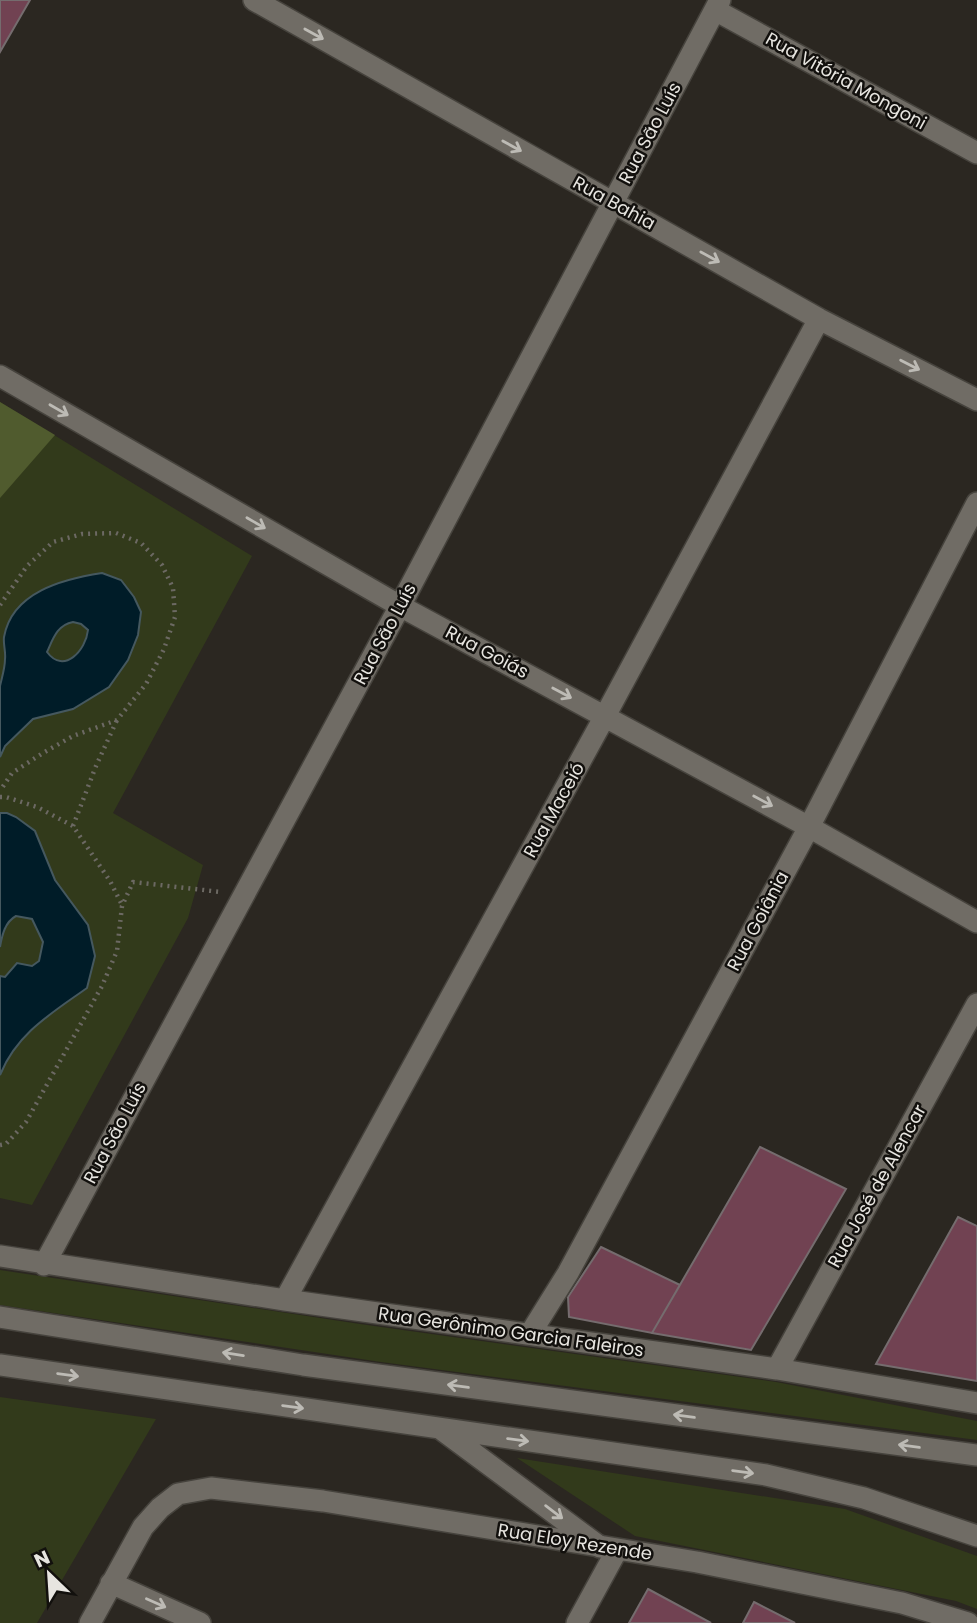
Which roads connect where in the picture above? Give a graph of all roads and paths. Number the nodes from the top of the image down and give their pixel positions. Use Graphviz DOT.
graph roads {
  1 [pos="254,0"];
  2 [pos="717,5"];
  3 [pos="977,153"];
  4 [pos="613,203"];
  5 [pos="819,319"];
  6 [pos="0,376"];
  7 [pos="977,400"];
  8 [pos="977,503"];
  9 [pos="0,605"];
  10 [pos="400,606"];
  11 [pos="605,716"];
  12 [pos="117,720"];
  13 [pos="0,791"];
  14 [pos="0,797"];
  15 [pos="73,826"];
  16 [pos="809,827"];
  17 [pos="243,894"];
  18 [pos="122,906"];
  19 [pos="977,922"];
  20 [pos="977,1004"];
  21 [pos="0,1145"];
  22 [pos="0,1256"];
  23 [pos="44,1265"];
  24 [pos="285,1300"];
  25 [pos="0,1317"];
  26 [pos="530,1334"];
  27 [pos="0,1365"];
  28 [pos="777,1369"];
  29 [pos="977,1403"];
  30 [pos="440,1428"];
  31 [pos="977,1455"];
  32 [pos="977,1536"];
  33 [pos="609,1548"];
  34 [pos="111,1583"];
  35 [pos="90,1623"];
  36 [pos="200,1623"];
  37 [pos="577,1623"];
  38 [pos="968,1623"];
  1 -- 4 [label="street, Rua Bahia, one-way"];
  2 -- 3 [label="street, Rua Vitória Mongoni"];
  2 -- 4 [label="street, Rua São Luís"];
  4 -- 5 [label="street, Rua Bahia, one-way"];
  4 -- 10 [label="street, Rua São Luís"];
  5 -- 7 [label="street, Rua Bahia, one-way"];
  5 -- 11 [label="street, Rua Maceió"];
  6 -- 10 [label="street, Rua Goiás, one-way"];
  8 -- 16 [label="street, Rua Goiânia"];
  9 -- 12 [label="path"];
  10 -- 11 [label="street, Rua Goiás, one-way"];
  10 -- 17 [label="street, Rua São Luís"];
  11 -- 16 [label="street, Rua Goiás, one-way"];
  11 -- 24 [label="street, Rua Maceió"];
  12 -- 13 [label="path"];
  12 -- 15 [label="path"];
  14 -- 15 [label="path"];
  15 -- 18 [label="path"];
  16 -- 19 [label="street, Rua Goiás"];
  16 -- 26 [label="street, Rua Goiânia"];
  17 -- 18 [label="path"];
  17 -- 23 [label="street, Rua São Luís"];
  18 -- 21 [label="path"];
  20 -- 28 [label="street, Rua José de Alencar"];
  22 -- 23 [label="street, Rua Gerônimo Garcia Faleiros"];
  23 -- 24 [label="street, Rua Gerônimo Garcia Faleiros"];
  24 -- 26 [label="street, Rua Gerônimo Garcia Faleiros"];
  31 -- 25 [label="street, one-way"];
  26 -- 28 [label="street, Rua Gerônimo Garcia Faleiros"];
  27 -- 30 [label="street, one-way"];
  28 -- 29 [label="street, Rua Gerônimo Garcia Faleiros"];
  30 -- 32 [label="street, one-way"];
  30 -- 33 [label="street, one-way"];
  33 -- 34 [label="street, Rua Eloy Rezende"];
  33 -- 37 [label="street"];
  33 -- 38 [label="street, Rua Eloy Rezende"];
  34 -- 35 [label="street"];
  34 -- 36 [label="street, one-way"];
}
